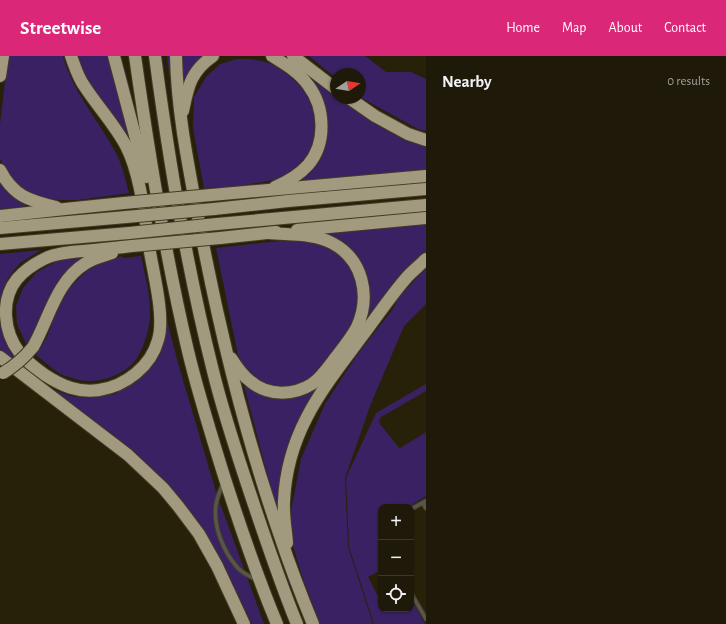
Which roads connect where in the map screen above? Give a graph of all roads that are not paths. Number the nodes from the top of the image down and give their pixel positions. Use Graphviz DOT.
graph roads {
  1 [pos="3,56"];
  2 [pos="71,56"];
  3 [pos="114,56"];
  4 [pos="134,56"];
  5 [pos="155,56"];
  6 [pos="176,56"];
  7 [pos="213,56"];
  8 [pos="272,56"];
  9 [pos="293,56"];
  10 [pos="0,76"];
  11 [pos="330,84"];
  12 [pos="358,104"];
  13 [pos="182,120"];
  14 [pos="426,140"];
  15 [pos="0,170"];
  16 [pos="426,176"];
  17 [pos="426,189"];
  18 [pos="266,190"];
  19 [pos="426,205"];
  20 [pos="65,208"];
  21 [pos="0,216"];
  22 [pos="426,218"];
  23 [pos="0,228"];
  24 [pos="269,233"];
  25 [pos="0,244"];
  26 [pos="132,246"];
  27 [pos="167,255"];
  28 [pos="426,259"];
  29 [pos="225,347"];
  30 [pos="0,357"];
  31 [pos="2,374"];
  32 [pos="225,480"];
  33 [pos="424,502"];
  34 [pos="414,507"];
  35 [pos="426,508"];
  36 [pos="290,566"];
  37 [pos="261,582"];
  38 [pos="414,598"];
  39 [pos="426,619"];
  40 [pos="244,624"];
  41 [pos="277,624"];
  42 [pos="297,624"];
  43 [pos="312,624"];
  1 -- 10 [label="highway"];
  2 -- 26 [label="highway"];
  3 -- 27 [label="highway"];
  4 -- 27 [label="highway"];
  5 -- 42 [label="highway"];
  6 -- 13 [label="highway"];
  7 -- 13 [label="highway"];
  8 -- 18 [label="highway"];
  9 -- 11 [label="highway"];
  12 -- 14 [label="highway"];
  13 -- 29 [label="highway"];
  15 -- 20 [label="highway"];
  16 -- 18 [label="highway"];
  17 -- 23 [label="highway, bridge"];
  18 -- 20 [label="highway, bridge"];
  19 -- 25 [label="highway, bridge"];
  20 -- 21 [label="highway"];
  22 -- 24 [label="highway"];
  24 -- 26 [label="highway, bridge"];
  24 -- 29 [label="highway"];
  26 -- 31 [label="highway, bridge"];
  27 -- 32 [label="highway"];
  28 -- 36 [label="highway"];
  29 -- 36 [label="highway"];
  30 -- 40 [label="highway"];
  32 -- 37 [label="highway"];
  32 -- 37 [label="lane"];
  33 -- 34 [label="lane"];
  33 -- 35 [label="lane"];
  36 -- 43 [label="highway"];
  37 -- 41 [label="highway"];
  38 -- 39 [label="lane"];
}
